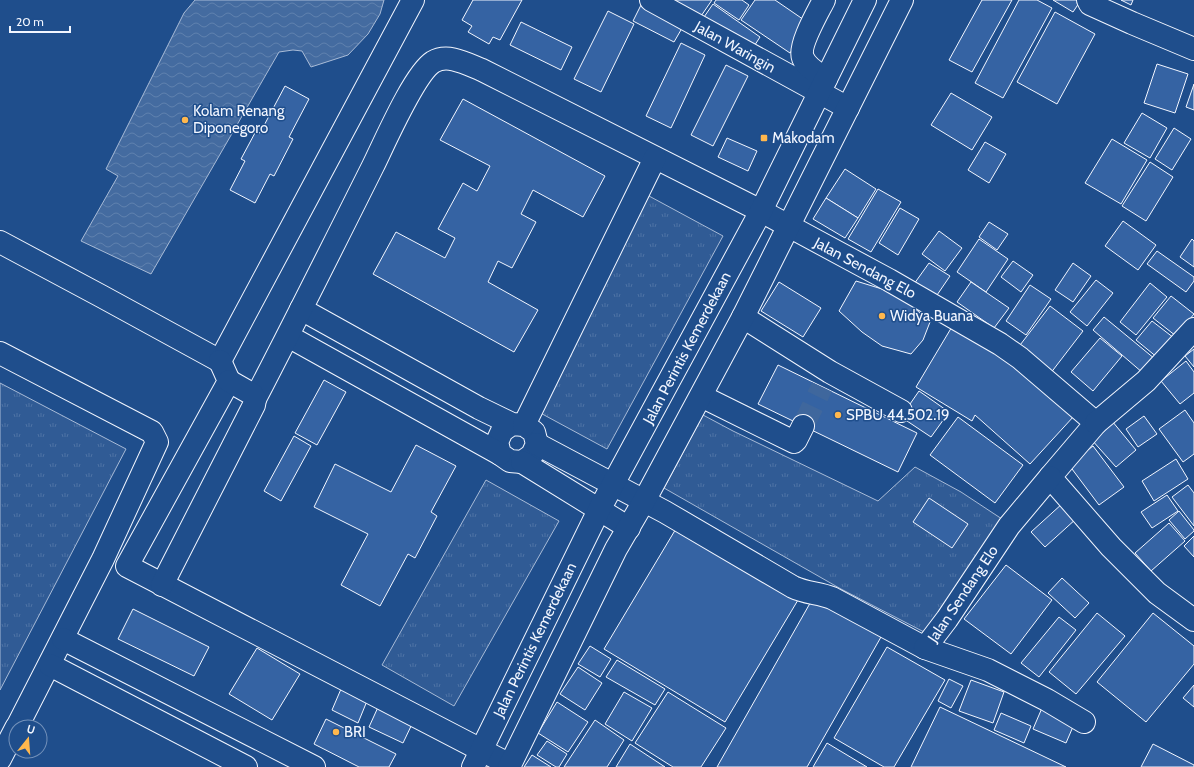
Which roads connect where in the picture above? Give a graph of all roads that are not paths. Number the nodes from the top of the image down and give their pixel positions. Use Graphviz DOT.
graph roads {
  1 [pos="413,0"];
  2 [pos="651,0"];
  3 [pos="824,0"];
  4 [pos="865,0"];
  5 [pos="902,0"];
  6 [pos="1088,0"];
  7 [pos="1194,49"];
  8 [pos="823,86"];
  9 [pos="848,108"];
  10 [pos="655,158"];
  11 [pos="761,212"];
  12 [pos="788,226"];
  13 [pos="0,242"];
  14 [pos="301,309"];
  15 [pos="743,317"];
  16 [pos="1194,329"];
  17 [pos="288,336"];
  18 [pos="0,353"];
  19 [pos="224,371"];
  20 [pos="701,396"];
  21 [pos="255,399"];
  22 [pos="901,411"];
  23 [pos="1096,422"];
  24 [pos="518,424"];
  25 [pos="803,426"];
  26 [pos="537,444"];
  27 [pos="500,454"];
  28 [pos="522,462"];
  29 [pos="1050,477"];
  30 [pos="613,484"];
  31 [pos="644,501"];
  32 [pos="599,510"];
  33 [pos="629,528"];
  34 [pos="104,559"];
  35 [pos="127,566"];
  36 [pos="162,585"];
  37 [pos="1194,620"];
  38 [pos="63,639"];
  39 [pos="926,648"];
  40 [pos="50,665"];
  41 [pos="21,719"];
  42 [pos="1084,722"];
  43 [pos="8,744"];
  44 [pos="477,758"];
  45 [pos="0,759"];
  46 [pos="310,766"];
  47 [pos="510,766"];
  48 [pos="246,767"];
  1 -- 19 [label="main road"];
  2 -- 8 [label="main road, Jalan Waringin"];
  3 -- 8 [label="main road"];
  4 -- 8 [label="main road, Jalan Perintis Kemerdekaan"];
  5 -- 9 [label="main road"];
  6 -- 7 [label="main road"];
  8 -- 9 [label="main road"];
  8 -- 11 [label="main road, Jalan Perintis Kemerdekaan"];
  9 -- 12 [label="main road"];
  10 -- 11 [label="main road"];
  10 -- 14 [label="main road"];
  10 -- 24 [label="main road"];
  11 -- 12 [label="main road"];
  11 -- 30 [label="main road, Jalan Perintis Kemerdekaan"];
  12 -- 15 [label="main road"];
  12 -- 23 [label="main road, Jalan Sendang Elo"];
  13 -- 19 [label="main road"];
  14 -- 17 [label="main road"];
  14 -- 24 [label="main road"];
  15 -- 20 [label="main road"];
  15 -- 22 [label="main road"];
  16 -- 23 [label="main road"];
  17 -- 21 [label="main road"];
  17 -- 27 [label="main road"];
  18 -- 34 [label="main road"];
  19 -- 21 [label="main road"];
  19 -- 35 [label="main road"];
  20 -- 25 [label="main road"];
  20 -- 31 [label="main road"];
  21 -- 36 [label="main road"];
  23 -- 29 [label="main road, Jalan Sendang Elo"];
  24 -- 26 [label="main road"];
  24 -- 27 [label="main road"];
  26 -- 28 [label="main road"];
  26 -- 30 [label="main road"];
  27 -- 28 [label="main road"];
  28 -- 32 [label="main road"];
  29 -- 37 [label="main road"];
  29 -- 39 [label="main road, Jalan Sendang Elo"];
  30 -- 31 [label="main road"];
  30 -- 32 [label="main road, Jalan Perintis Kemerdekaan"];
  31 -- 33 [label="main road"];
  31 -- 39 [label="main road, Jalan Sendang Elo"];
  32 -- 33 [label="main road"];
  32 -- 44 [label="main road, Jalan Perintis Kemerdekaan"];
  33 -- 47 [label="main road"];
  34 -- 35 [label="main road"];
  34 -- 38 [label="main road"];
  35 -- 36 [label="main road"];
  36 -- 44 [label="main road"];
  38 -- 40 [label="main road"];
  38 -- 46 [label="main road"];
  39 -- 42 [label="main road"];
  40 -- 41 [label="main road"];
  40 -- 48 [label="main road"];
  43 -- 45 [label="main road"];
  44 -- 47 [label="main road"];
}
